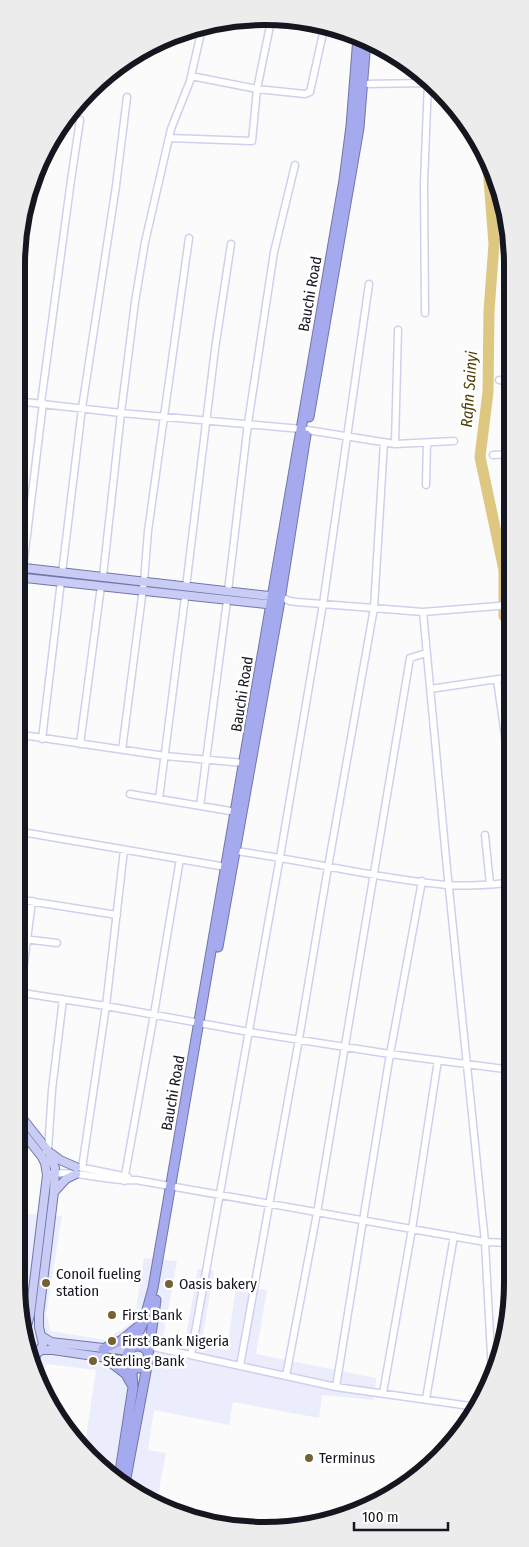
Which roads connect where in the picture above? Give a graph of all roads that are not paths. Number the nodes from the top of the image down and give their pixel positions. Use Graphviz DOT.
graph roads {
  1 [pos="269,25"];
  2 [pos="322,32"];
  3 [pos="201,34"];
  4 [pos="358,44"];
  5 [pos="365,48"];
  6 [pos="191,76"];
  7 [pos="420,82"];
  8 [pos="363,84"];
  9 [pos="257,89"];
  10 [pos="428,89"];
  11 [pos="127,97"];
  12 [pos="80,120"];
  13 [pos="169,138"];
  14 [pos="295,165"];
  15 [pos="190,238"];
  16 [pos="231,244"];
  17 [pos="369,284"];
  18 [pos="425,313"];
  19 [pos="398,330"];
  20 [pos="499,380"];
  21 [pos="504,381"];
  22 [pos="25,402"];
  23 [pos="42,403"];
  24 [pos="82,408"];
  25 [pos="121,413"];
  26 [pos="163,416"];
  27 [pos="207,420"];
  28 [pos="248,423"];
  29 [pos="304,429"];
  30 [pos="347,436"];
  31 [pos="454,441"];
  32 [pos="384,442"];
  33 [pos="427,443"];
  34 [pos="395,444"];
  35 [pos="504,454"];
  36 [pos="494,455"];
  37 [pos="426,485"];
  38 [pos="25,530"];
  39 [pos="25,569"];
  40 [pos="103,576"];
  41 [pos="25,577"];
  42 [pos="62,577"];
  43 [pos="144,581"];
  44 [pos="101,586"];
  45 [pos="186,587"];
  46 [pos="142,591"];
  47 [pos="228,591"];
  48 [pos="185,597"];
  49 [pos="227,601"];
  50 [pos="275,601"];
  51 [pos="323,604"];
  52 [pos="504,605"];
  53 [pos="374,608"];
  54 [pos="423,612"];
  55 [pos="426,653"];
  56 [pos="504,679"];
  57 [pos="497,680"];
  58 [pos="430,689"];
  59 [pos="504,730"];
  60 [pos="25,736"];
  61 [pos="42,739"];
  62 [pos="80,744"];
  63 [pos="122,750"];
  64 [pos="165,756"];
  65 [pos="206,761"];
  66 [pos="244,763"];
  67 [pos="130,794"];
  68 [pos="159,799"];
  69 [pos="200,806"];
  70 [pos="236,812"];
  71 [pos="25,833"];
  72 [pos="485,835"];
  73 [pos="124,850"];
  74 [pos="235,852"];
  75 [pos="280,857"];
  76 [pos="180,859"];
  77 [pos="226,867"];
  78 [pos="328,867"];
  79 [pos="374,874"];
  80 [pos="422,881"];
  81 [pos="490,884"];
  82 [pos="504,884"];
  83 [pos="448,885"];
  84 [pos="25,900"];
  85 [pos="32,901"];
  86 [pos="117,915"];
  87 [pos="27,940"];
  88 [pos="57,943"];
  89 [pos="25,952"];
  90 [pos="25,994"];
  91 [pos="63,999"];
  92 [pos="106,1006"];
  93 [pos="154,1014"];
  94 [pos="202,1023"];
  95 [pos="249,1032"];
  96 [pos="299,1039"];
  97 [pos="345,1047"];
  98 [pos="390,1054"];
  99 [pos="438,1060"];
  100 [pos="467,1064"];
  101 [pos="504,1069"];
  102 [pos="25,1121"];
  103 [pos="25,1136"];
  104 [pos="49,1151"];
  105 [pos="43,1159"];
  106 [pos="54,1164"];
  107 [pos="78,1170"];
  108 [pos="51,1174"];
  109 [pos="124,1178"];
  110 [pos="173,1187"];
  111 [pos="54,1192"];
  112 [pos="220,1196"];
  113 [pos="270,1204"];
  114 [pos="317,1212"];
  115 [pos="363,1221"];
  116 [pos="412,1229"];
  117 [pos="454,1236"];
  118 [pos="485,1242"];
  119 [pos="504,1243"];
  120 [pos="28,1321"];
  121 [pos="144,1321"];
  122 [pos="30,1330"];
  123 [pos="42,1335"];
  124 [pos="149,1346"];
  125 [pos="129,1350"];
  126 [pos="36,1352"];
  127 [pos="104,1353"];
  128 [pos="191,1355"];
  129 [pos="148,1358"];
  130 [pos="491,1358"];
  131 [pos="128,1362"];
  132 [pos="240,1366"];
  133 [pos="286,1376"];
  134 [pos="133,1387"];
  135 [pos="336,1387"];
  136 [pos="383,1393"];
  137 [pos="426,1399"];
  138 [pos="470,1406"];
  139 [pos="120,1474"];
  140 [pos="126,1478"];
  1 -- 9 [label="street"];
  2 -- 9 [label="street"];
  3 -- 6 [label="street"];
  4 -- 29 [label="highway, Bauchi Road"];
  5 -- 8 [label="highway, Bauchi Road"];
  6 -- 9 [label="street"];
  6 -- 13 [label="street"];
  7 -- 8 [label="street"];
  8 -- 29 [label="highway, Bauchi Road"];
  9 -- 13 [label="street"];
  10 -- 18 [label="street"];
  11 -- 24 [label="street"];
  12 -- 23 [label="street"];
  13 -- 25 [label="street"];
  14 -- 28 [label="street"];
  15 -- 26 [label="street"];
  16 -- 27 [label="street"];
  17 -- 30 [label="street"];
  19 -- 34 [label="street"];
  20 -- 21 [label="street"];
  22 -- 23 [label="street"];
  23 -- 24 [label="street"];
  23 -- 38 [label="street"];
  24 -- 25 [label="street"];
  24 -- 42 [label="street"];
  25 -- 26 [label="street"];
  25 -- 40 [label="street"];
  26 -- 27 [label="street"];
  26 -- 43 [label="street"];
  27 -- 28 [label="street"];
  27 -- 45 [label="street"];
  28 -- 29 [label="street"];
  28 -- 47 [label="street"];
  29 -- 30 [label="street"];
  29 -- 50 [label="highway, Bauchi Road"];
  30 -- 32 [label="street"];
  30 -- 51 [label="street"];
  31 -- 33 [label="street"];
  32 -- 34 [label="street"];
  32 -- 53 [label="street"];
  33 -- 34 [label="street"];
  33 -- 37 [label="street"];
  35 -- 36 [label="street"];
  39 -- 42 [label="main road"];
  40 -- 42 [label="main road"];
  40 -- 43 [label="main road"];
  41 -- 42 [label="main road"];
  42 -- 44 [label="main road"];
  42 -- 61 [label="street"];
  43 -- 45 [label="main road"];
  43 -- 46 [label="street"];
  44 -- 46 [label="main road"];
  44 -- 62 [label="street"];
  45 -- 47 [label="main road"];
  46 -- 48 [label="main road"];
  46 -- 63 [label="street"];
  47 -- 50 [label="main road"];
  48 -- 49 [label="main road"];
  48 -- 64 [label="street"];
  49 -- 50 [label="main road"];
  49 -- 65 [label="street"];
  50 -- 51 [label="street"];
  50 -- 66 [label="highway, Bauchi Road"];
  50 -- 74 [label="highway, Bauchi Road"];
  51 -- 53 [label="street"];
  51 -- 75 [label="street"];
  52 -- 54 [label="street"];
  53 -- 54 [label="street"];
  53 -- 78 [label="street"];
  54 -- 55 [label="street"];
  55 -- 58 [label="street"];
  55 -- 79 [label="street"];
  56 -- 57 [label="street"];
  57 -- 58 [label="street"];
  57 -- 59 [label="street"];
  58 -- 83 [label="street"];
  60 -- 61 [label="street"];
  61 -- 62 [label="street"];
  62 -- 63 [label="street"];
  63 -- 64 [label="street"];
  64 -- 65 [label="street"];
  64 -- 68 [label="street"];
  65 -- 66 [label="street"];
  65 -- 69 [label="street"];
  66 -- 70 [label="highway, Bauchi Road"];
  67 -- 68 [label="street"];
  68 -- 69 [label="street"];
  69 -- 70 [label="street"];
  70 -- 77 [label="highway, Bauchi Road"];
  71 -- 73 [label="street"];
  72 -- 81 [label="street"];
  73 -- 76 [label="street"];
  73 -- 86 [label="street"];
  74 -- 75 [label="street"];
  74 -- 94 [label="highway, Bauchi Road"];
  75 -- 78 [label="street"];
  75 -- 95 [label="street"];
  76 -- 77 [label="street"];
  76 -- 93 [label="street"];
  77 -- 94 [label="highway, Bauchi Road"];
  78 -- 79 [label="street"];
  78 -- 96 [label="street"];
  79 -- 80 [label="street"];
  79 -- 97 [label="street"];
  80 -- 83 [label="street"];
  80 -- 98 [label="street"];
  81 -- 82 [label="street"];
  81 -- 83 [label="street"];
  83 -- 100 [label="street"];
  84 -- 85 [label="street"];
  85 -- 86 [label="street"];
  85 -- 87 [label="street"];
  86 -- 92 [label="street"];
  87 -- 88 [label="street"];
  87 -- 89 [label="street"];
  90 -- 91 [label="street"];
  91 -- 92 [label="street"];
  91 -- 104 [label="street"];
  92 -- 93 [label="street"];
  92 -- 107 [label="street"];
  93 -- 94 [label="street"];
  93 -- 109 [label="street"];
  94 -- 95 [label="street"];
  94 -- 110 [label="highway, Bauchi Road"];
  95 -- 96 [label="street"];
  95 -- 112 [label="street"];
  96 -- 97 [label="street"];
  96 -- 113 [label="street"];
  97 -- 98 [label="street"];
  97 -- 114 [label="street"];
  98 -- 99 [label="street"];
  98 -- 115 [label="street"];
  99 -- 100 [label="street"];
  99 -- 116 [label="street"];
  100 -- 101 [label="street"];
  100 -- 118 [label="street"];
  102 -- 104 [label="main road"];
  103 -- 105 [label="main road"];
  104 -- 105 [label="street"];
  104 -- 106 [label="main road"];
  104 -- 107 [label="main road"];
  105 -- 106 [label="street"];
  105 -- 108 [label="main road"];
  106 -- 107 [label="street"];
  106 -- 108 [label="main road"];
  107 -- 108 [label="street"];
  107 -- 109 [label="street"];
  107 -- 111 [label="main road"];
  108 -- 111 [label="main road"];
  108 -- 120 [label="main road"];
  109 -- 110 [label="street"];
  110 -- 112 [label="street"];
  110 -- 121 [label="highway, Bauchi Road"];
  110 -- 124 [label="highway, Bauchi Road"];
  111 -- 123 [label="main road"];
  112 -- 113 [label="street"];
  112 -- 128 [label="street"];
  113 -- 114 [label="street"];
  113 -- 132 [label="street"];
  114 -- 115 [label="street"];
  114 -- 133 [label="street"];
  115 -- 116 [label="street"];
  115 -- 135 [label="street"];
  116 -- 117 [label="street"];
  116 -- 136 [label="street"];
  117 -- 118 [label="street"];
  117 -- 137 [label="street"];
  118 -- 119 [label="street"];
  118 -- 130 [label="street"];
  121 -- 125 [label="highway, Bauchi Road"];
  121 -- 127 [label="highway"];
  122 -- 123 [label="main road"];
  123 -- 126 [label="main road"];
  123 -- 127 [label="main road"];
  124 -- 128 [label="street"];
  124 -- 129 [label="highway, Bauchi Road"];
  125 -- 127 [label="main road"];
  125 -- 129 [label="highway"];
  125 -- 131 [label="highway"];
  126 -- 127 [label="main road"];
  127 -- 131 [label="main road"];
  127 -- 134 [label="highway"];
  128 -- 132 [label="street"];
  129 -- 131 [label="highway"];
  129 -- 140 [label="highway, Bauchi Road"];
  131 -- 134 [label="highway"];
  132 -- 133 [label="street"];
  133 -- 135 [label="street"];
  134 -- 139 [label="highway"];
  135 -- 136 [label="street"];
  136 -- 137 [label="street"];
  137 -- 138 [label="street"];
}
